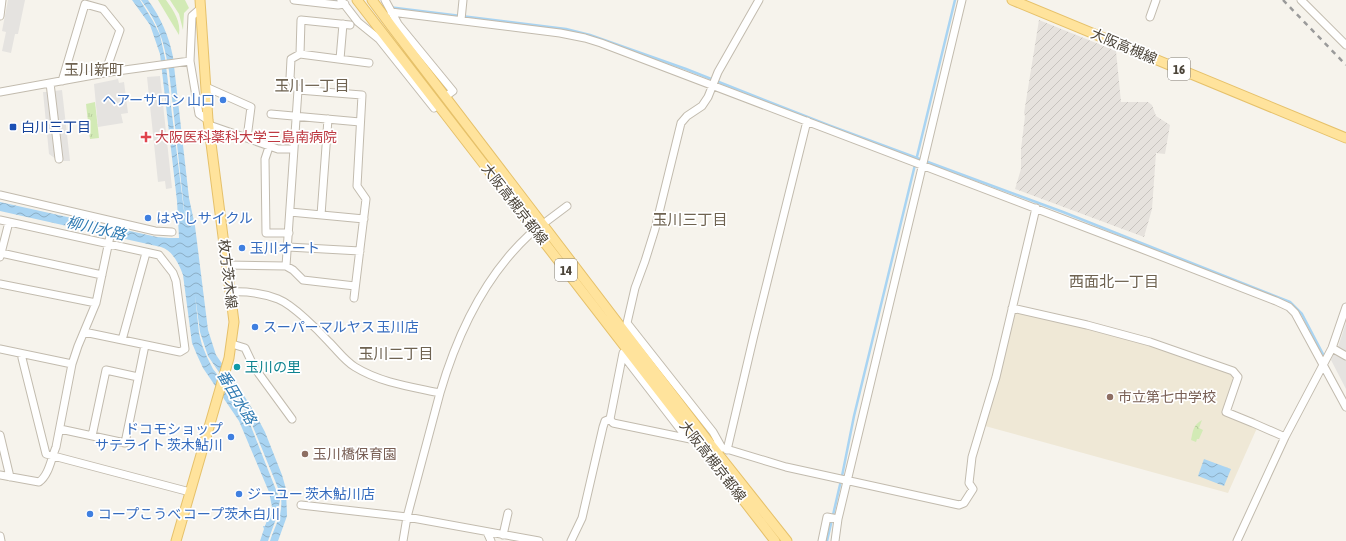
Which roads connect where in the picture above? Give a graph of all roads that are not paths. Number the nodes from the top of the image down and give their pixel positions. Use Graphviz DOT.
graph roads {
  1 [pos="2,0"];
  2 [pos="294,0"];
  3 [pos="357,0"];
  4 [pos="372,0"];
  5 [pos="385,0"];
  6 [pos="463,0"];
  7 [pos="759,0"];
  8 [pos="962,0"];
  9 [pos="1012,0"];
  10 [pos="1156,0"];
  11 [pos="1300,0"];
  12 [pos="86,2"];
  13 [pos="343,2"];
  14 [pos="200,5"];
  15 [pos="391,12"];
  16 [pos="0,16"];
  17 [pos="1150,17"];
  18 [pos="461,20"];
  19 [pos="1346,45"];
  20 [pos="300,54"];
  21 [pos="340,59"];
  22 [pos="187,61"];
  23 [pos="369,63"];
  24 [pos="105,73"];
  25 [pos="62,81"];
  26 [pos="50,83"];
  27 [pos="713,85"];
  28 [pos="206,88"];
  29 [pos="298,90"];
  30 [pos="0,92"];
  31 [pos="449,94"];
  32 [pos="436,106"];
  33 [pos="271,114"];
  34 [pos="296,116"];
  35 [pos="328,119"];
  36 [pos="807,121"];
  37 [pos="360,122"];
  38 [pos="208,123"];
  39 [pos="247,138"];
  40 [pos="1346,138"];
  41 [pos="269,146"];
  42 [pos="294,150"];
  43 [pos="59,159"];
  44 [pos="922,165"];
  45 [pos="0,195"];
  46 [pos="567,206"];
  47 [pos="1036,208"];
  48 [pos="290,212"];
  49 [pos="321,215"];
  50 [pos="364,219"];
  51 [pos="0,220"];
  52 [pos="547,221"];
  53 [pos="9,222"];
  54 [pos="113,224"];
  55 [pos="172,232"];
  56 [pos="288,233"];
  57 [pos="529,235"];
  58 [pos="109,242"];
  59 [pos="288,247"];
  60 [pos="360,251"];
  61 [pos="146,253"];
  62 [pos="1,255"];
  63 [pos="227,265"];
  64 [pos="286,266"];
  65 [pos="102,275"];
  66 [pos="0,284"];
  67 [pos="355,286"];
  68 [pos="230,292"];
  69 [pos="354,298"];
  70 [pos="96,303"];
  71 [pos="1346,307"];
  72 [pos="1012,308"];
  73 [pos="84,332"];
  74 [pos="122,340"];
  75 [pos="232,344"];
  76 [pos="145,345"];
  77 [pos="1332,348"];
  78 [pos="0,349"];
  79 [pos="22,354"];
  80 [pos="1346,356"];
  81 [pos="72,364"];
  82 [pos="1323,367"];
  83 [pos="138,377"];
  84 [pos="440,393"];
  85 [pos="1346,407"];
  86 [pos="292,419"];
  87 [pos="610,419"];
  88 [pos="60,429"];
  89 [pos="0,435"];
  90 [pos="92,436"];
  91 [pos="1285,437"];
  92 [pos="687,438"];
  93 [pos="697,441"];
  94 [pos="711,445"];
  95 [pos="724,449"];
  96 [pos="52,457"];
  97 [pos="0,475"];
  98 [pos="10,477"];
  99 [pos="847,481"];
  100 [pos="190,492"];
  101 [pos="301,505"];
  102 [pos="508,514"];
  103 [pos="407,517"];
  104 [pos="838,519"];
  105 [pos="487,532"];
  106 [pos="503,535"];
  107 [pos="0,536"];
  108 [pos="1,541"];
  109 [pos="176,541"];
  110 [pos="403,541"];
  111 [pos="491,541"];
  112 [pos="536,541"];
  113 [pos="571,541"];
  114 [pos="775,541"];
  115 [pos="787,541"];
  116 [pos="822,541"];
  117 [pos="835,541"];
  118 [pos="1237,541"];
  1 -- 16 [label="street"];
  2 -- 13 [label="street"];
  3 -- 93 [label="main road, 大阪高槻京都線 / 14"];
  4 -- 94 [label="main road, 大阪高槻京都線 / 14"];
  5 -- 15 [label="street"];
  6 -- 18 [label="street"];
  7 -- 27 [label="street"];
  8 -- 44 [label="street"];
  9 -- 40 [label="main road, 大阪高槻線 / 16"];
  10 -- 17 [label="street"];
  11 -- 19 [label="street"];
  12 -- 24 [label="street"];
  12 -- 25 [label="street"];
  13 -- 32 [label="street"];
  14 -- 22 [label="street"];
  14 -- 28 [label="main road, 枚方茨木線"];
  15 -- 18 [label="street"];
  15 -- 31 [label="street"];
  18 -- 27 [label="street"];
  20 -- 21 [label="street"];
  20 -- 21 [label="street"];
  20 -- 29 [label="street"];
  21 -- 23 [label="street"];
  22 -- 24 [label="street"];
  22 -- 38 [label="street"];
  24 -- 25 [label="street"];
  25 -- 26 [label="street"];
  26 -- 30 [label="street"];
  26 -- 43 [label="street"];
  27 -- 36 [label="street"];
  27 -- 95 [label="street"];
  28 -- 38 [label="main road, 枚方茨木線"];
  28 -- 39 [label="street"];
  29 -- 34 [label="street"];
  29 -- 37 [label="street"];
  33 -- 34 [label="street"];
  34 -- 35 [label="street"];
  34 -- 42 [label="street"];
  35 -- 37 [label="street"];
  35 -- 49 [label="street"];
  36 -- 44 [label="street"];
  36 -- 95 [label="street"];
  37 -- 50 [label="street"];
  38 -- 39 [label="street"];
  38 -- 63 [label="main road, 枚方茨木線"];
  39 -- 41 [label="street"];
  41 -- 42 [label="street"];
  41 -- 56 [label="street"];
  42 -- 48 [label="street"];
  44 -- 47 [label="street"];
  44 -- 99 [label="street"];
  45 -- 54 [label="street"];
  46 -- 52 [label="street"];
  47 -- 72 [label="street"];
  47 -- 82 [label="street"];
  48 -- 49 [label="street"];
  48 -- 56 [label="street"];
  49 -- 50 [label="street"];
  50 -- 60 [label="street"];
  51 -- 53 [label="street"];
  53 -- 58 [label="street"];
  53 -- 62 [label="street"];
  54 -- 55 [label="street"];
  54 -- 58 [label="street"];
  56 -- 59 [label="street"];
  57 -- 84 [label="street"];
  58 -- 61 [label="street"];
  58 -- 65 [label="street"];
  59 -- 60 [label="street"];
  59 -- 64 [label="street"];
  60 -- 67 [label="street"];
  61 -- 74 [label="street"];
  61 -- 76 [label="street"];
  62 -- 65 [label="street"];
  63 -- 64 [label="street"];
  63 -- 68 [label="main road, 枚方茨木線"];
  64 -- 67 [label="street"];
  65 -- 70 [label="street"];
  66 -- 70 [label="street"];
  67 -- 69 [label="street"];
  68 -- 75 [label="main road, 枚方茨木線"];
  68 -- 84 [label="street"];
  70 -- 73 [label="street"];
  71 -- 77 [label="street"];
  72 -- 91 [label="street"];
  72 -- 99 [label="street"];
  73 -- 74 [label="street"];
  73 -- 81 [label="street"];
  74 -- 76 [label="street"];
  75 -- 86 [label="street"];
  75 -- 100 [label="main road, 枚方茨木線"];
  76 -- 83 [label="street"];
  77 -- 80 [label="street"];
  77 -- 82 [label="street"];
  78 -- 79 [label="street"];
  79 -- 81 [label="street"];
  79 -- 96 [label="street"];
  81 -- 88 [label="street"];
  82 -- 85 [label="street"];
  82 -- 91 [label="street"];
  83 -- 90 [label="street"];
  83 -- 90 [label="street"];
  84 -- 103 [label="street"];
  87 -- 92 [label="street"];
  87 -- 92 [label="street"];
  87 -- 113 [label="street"];
  88 -- 90 [label="street"];
  88 -- 96 [label="street"];
  89 -- 98 [label="street"];
  91 -- 118 [label="street"];
  92 -- 93 [label="street"];
  93 -- 94 [label="street"];
  93 -- 114 [label="main road, 大阪高槻京都線 / 14"];
  94 -- 95 [label="street"];
  94 -- 115 [label="main road, 大阪高槻京都線 / 14"];
  95 -- 99 [label="street"];
  96 -- 98 [label="street"];
  96 -- 100 [label="street"];
  97 -- 98 [label="street"];
  99 -- 104 [label="street"];
  100 -- 109 [label="main road, 枚方茨木線"];
  101 -- 103 [label="street"];
  102 -- 106 [label="street"];
  103 -- 105 [label="street"];
  103 -- 110 [label="street"];
  104 -- 116 [label="street"];
  104 -- 117 [label="street"];
  105 -- 106 [label="street"];
  105 -- 111 [label="street"];
  106 -- 112 [label="street"];
  107 -- 108 [label="street"];
}
